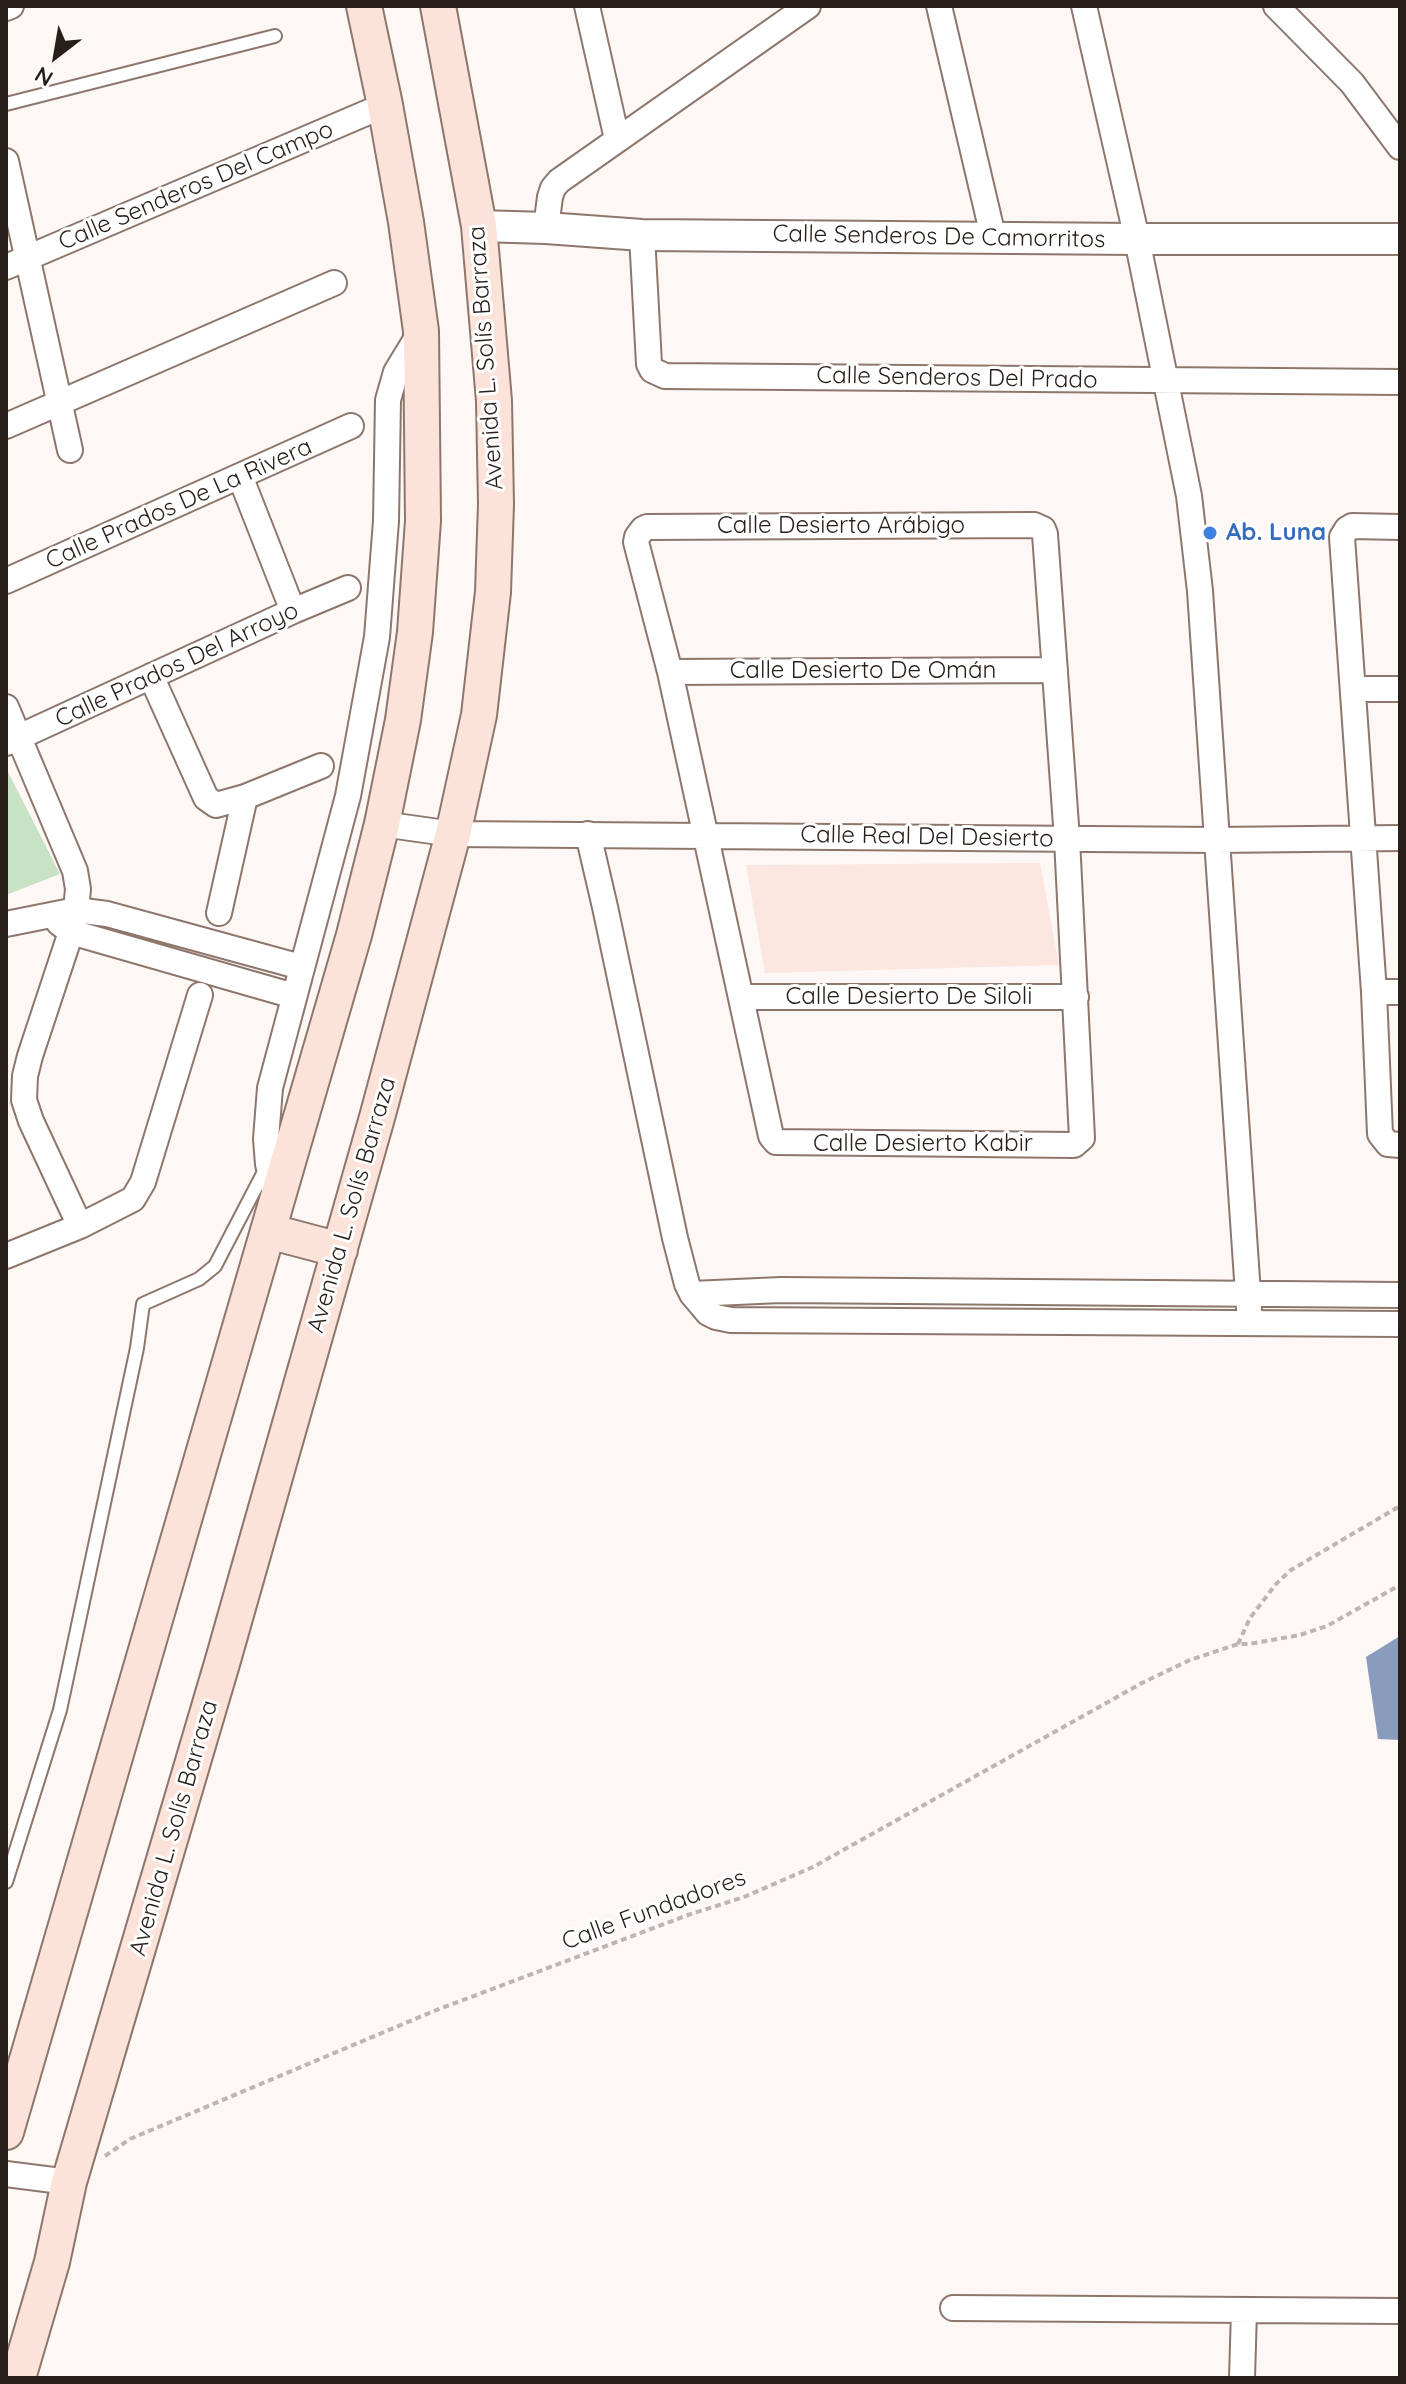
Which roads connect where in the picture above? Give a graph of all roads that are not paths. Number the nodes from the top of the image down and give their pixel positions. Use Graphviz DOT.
graph roads {
  1 [pos="364,6"];
  2 [pos="438,6"];
  3 [pos="587,6"];
  4 [pos="808,6"];
  5 [pos="939,6"];
  6 [pos="1084,6"];
  7 [pos="1276,6"];
  8 [pos="275,36"];
  9 [pos="6,104"];
  10 [pos="385,105"];
  11 [pos="617,139"];
  12 [pos="1400,147"];
  13 [pos="6,161"];
  14 [pos="479,226"];
  15 [pos="546,228"];
  16 [pos="642,235"];
  17 [pos="993,236"];
  18 [pos="1137,239"];
  19 [pos="1400,239"];
  20 [pos="16,263"];
  21 [pos="334,283"];
  22 [pos="421,331"];
  23 [pos="1165,380"];
  24 [pos="1400,382"];
  25 [pos="60,403"];
  26 [pos="6,426"];
  27 [pos="351,426"];
  28 [pos="70,450"];
  29 [pos="240,476"];
  30 [pos="1400,527"];
  31 [pos="6,581"];
  32 [pos="348,588"];
  33 [pos="293,611"];
  34 [pos="1055,670"];
  35 [pos="670,672"];
  36 [pos="151,676"];
  37 [pos="1354,689"];
  38 [pos="1400,689"];
  39 [pos="6,707"];
  40 [pos="12,740"];
  41 [pos="321,766"];
  42 [pos="245,797"];
  43 [pos="382,824"];
  44 [pos="453,834"];
  45 [pos="588,834"];
  46 [pos="706,835"];
  47 [pos="1363,838"];
  48 [pos="1400,838"];
  49 [pos="1067,839"];
  50 [pos="1216,840"];
  51 [pos="219,913"];
  52 [pos="74,921"];
  53 [pos="6,924"];
  54 [pos="301,967"];
  55 [pos="1374,992"];
  56 [pos="1400,992"];
  57 [pos="200,995"];
  58 [pos="294,996"];
  59 [pos="742,997"];
  60 [pos="1076,997"];
  61 [pos="1400,1145"];
  62 [pos="268,1164"];
  63 [pos="272,1216"];
  64 [pos="80,1226"];
  65 [pos="340,1250"];
  66 [pos="6,1256"];
  67 [pos="692,1294"];
  68 [pos="1249,1294"];
  69 [pos="1400,1295"];
  70 [pos="1250,1323"];
  71 [pos="1400,1324"];
  72 [pos="6,1882"];
  73 [pos="6,2132"];
  74 [pos="6,2174"];
  75 [pos="69,2182"];
  76 [pos="953,2308"];
  77 [pos="1244,2310"];
  78 [pos="1400,2311"];
  79 [pos="18,2378"];
  80 [pos="1242,2378"];
  1 -- 10 [label="main road"];
  2 -- 14 [label="main road, Avenida L. Solís Barraza"];
  3 -- 11 [label="street"];
  4 -- 11 [label="street"];
  5 -- 17 [label="street"];
  6 -- 18 [label="street"];
  7 -- 12 [label="street"];
  8 -- 9 [label="lane"];
  10 -- 20 [label="street, Calle Senderos Del Campo"];
  10 -- 22 [label="main road"];
  11 -- 15 [label="street"];
  13 -- 20 [label="street"];
  14 -- 15 [label="street, Calle Senderos De Camorritos"];
  14 -- 44 [label="main road, Avenida L. Solís Barraza"];
  15 -- 16 [label="street, Calle Senderos De Camorritos"];
  16 -- 17 [label="street, Calle Senderos De Camorritos"];
  16 -- 23 [label="street, Calle Senderos Del Prado"];
  17 -- 18 [label="street, Calle Senderos De Camorritos"];
  18 -- 19 [label="street, Calle Senderos De Camorritos"];
  18 -- 23 [label="street"];
  20 -- 25 [label="street"];
  21 -- 25 [label="street"];
  22 -- 43 [label="main road"];
  22 -- 54 [label="street"];
  23 -- 24 [label="street, Calle Senderos Del Prado"];
  23 -- 50 [label="street"];
  25 -- 26 [label="street"];
  25 -- 28 [label="street"];
  27 -- 29 [label="street, Calle Prados De La Rivera"];
  29 -- 31 [label="street, Calle Prados De La Rivera"];
  29 -- 33 [label="street"];
  30 -- 37 [label="street"];
  32 -- 33 [label="street, Calle Prados Del Arroyo"];
  33 -- 36 [label="street, Calle Prados Del Arroyo"];
  34 -- 35 [label="street, Calle Desierto De Omán"];
  34 -- 35 [label="street, Calle Desierto Arábigo"];
  34 -- 49 [label="street, Calle Desierto Arábigo"];
  35 -- 46 [label="street, Calle Desierto Arábigo"];
  36 -- 40 [label="street, Calle Prados Del Arroyo"];
  36 -- 42 [label="street"];
  37 -- 38 [label="street"];
  37 -- 47 [label="street"];
  39 -- 40 [label="street"];
  40 -- 52 [label="street"];
  41 -- 42 [label="street"];
  42 -- 51 [label="street"];
  43 -- 44 [label="street, Calle Real Del Desierto"];
  43 -- 63 [label="main road"];
  44 -- 45 [label="street, Calle Real Del Desierto"];
  44 -- 65 [label="main road, Avenida L. Solís Barraza"];
  45 -- 46 [label="street, Calle Real Del Desierto"];
  45 -- 67 [label="street"];
  46 -- 49 [label="street, Calle Real Del Desierto"];
  46 -- 59 [label="street, Calle Desierto Kabir"];
  47 -- 48 [label="street, Calle Real Del Desierto"];
  47 -- 50 [label="street, Calle Real Del Desierto"];
  47 -- 55 [label="street"];
  49 -- 50 [label="street, Calle Real Del Desierto"];
  49 -- 60 [label="street, Calle Desierto Kabir"];
  50 -- 68 [label="street"];
  52 -- 53 [label="street"];
  52 -- 54 [label="street"];
  52 -- 58 [label="street"];
  52 -- 64 [label="street"];
  54 -- 58 [label="street"];
  55 -- 56 [label="street"];
  55 -- 61 [label="street"];
  57 -- 64 [label="street"];
  58 -- 62 [label="street"];
  59 -- 60 [label="street, Calle Desierto De Siloli"];
  59 -- 60 [label="street, Calle Desierto Kabir"];
  62 -- 63 [label="street"];
  62 -- 72 [label="lane"];
  63 -- 65 [label="main road"];
  63 -- 73 [label="main road"];
  64 -- 66 [label="street"];
  65 -- 75 [label="main road, Avenida L. Solís Barraza"];
  67 -- 68 [label="street"];
  67 -- 70 [label="street"];
  68 -- 69 [label="street"];
  68 -- 70 [label="street"];
  70 -- 71 [label="street"];
  74 -- 75 [label="street"];
  75 -- 79 [label="main road, Avenida L. Solís Barraza"];
  76 -- 77 [label="street"];
  77 -- 78 [label="street"];
  77 -- 80 [label="street"];
}
